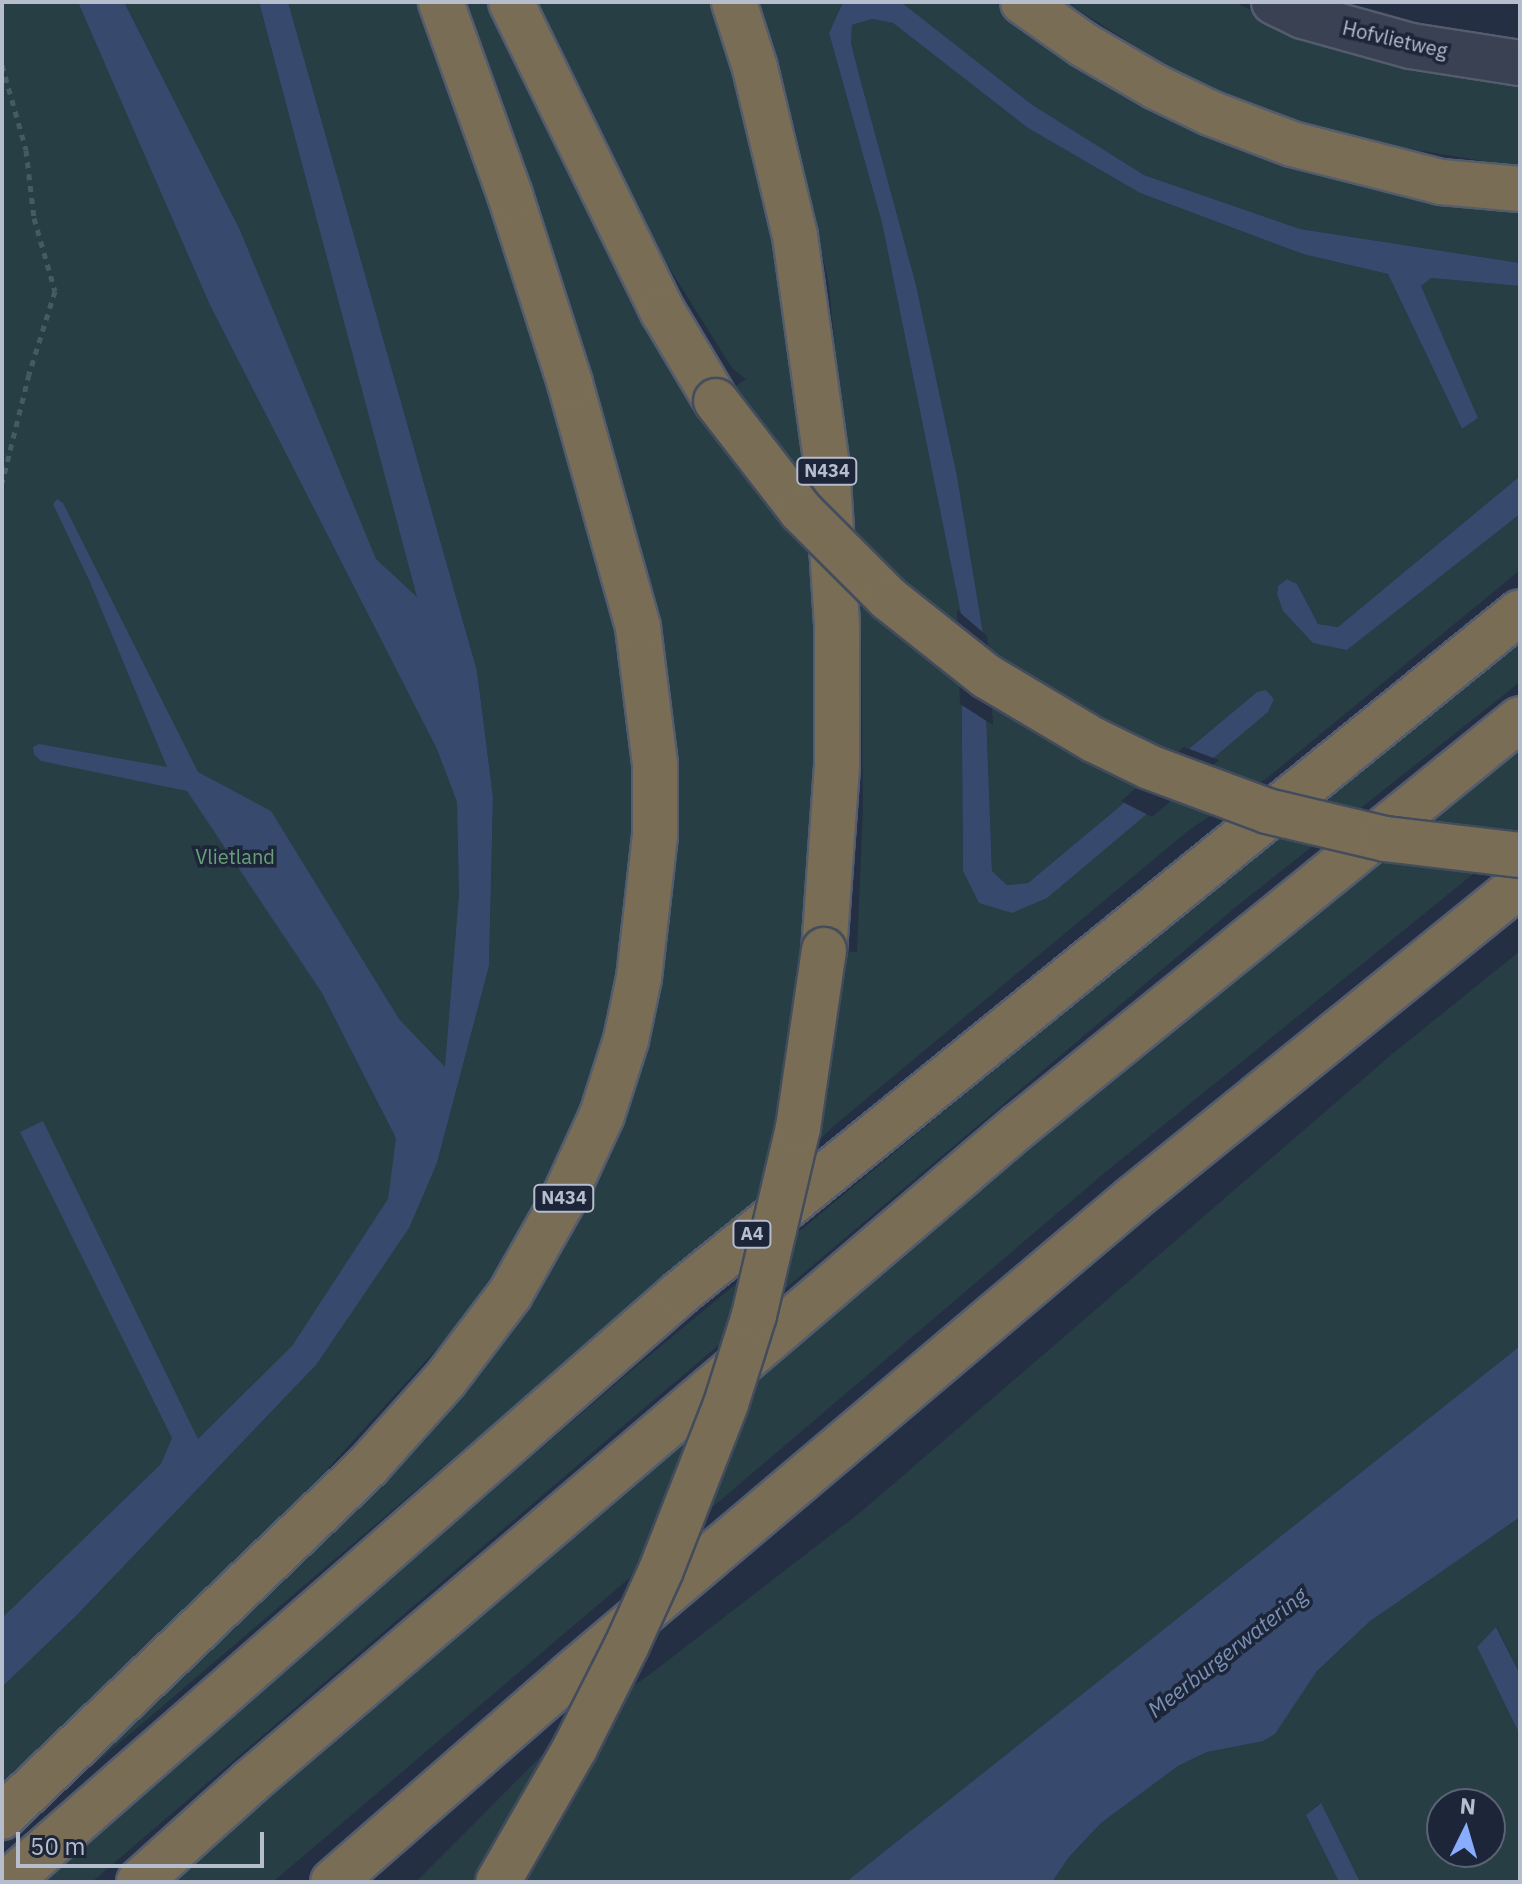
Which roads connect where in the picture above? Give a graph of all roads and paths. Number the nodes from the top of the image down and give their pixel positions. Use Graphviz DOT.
graph roads {
  1 [pos="441,2"];
  2 [pos="511,2"];
  3 [pos="734,2"];
  4 [pos="1023,2"];
  5 [pos="1274,2"];
  6 [pos="1520,63"];
  7 [pos="2,65"];
  8 [pos="1520,189"];
  9 [pos="2,483"];
  10 [pos="1520,612"];
  11 [pos="1520,719"];
  12 [pos="1520,855"];
  13 [pos="1520,885"];
  14 [pos="2,1817"];
  15 [pos="8,1882"];
  16 [pos="139,1882"];
  17 [pos="333,1882"];
  18 [pos="498,1882"];
  1 -- 14 [label="highway, N434"];
  2 -- 12 [label="highway, N434, bridge"];
  3 -- 18 [label="highway, N434, bridge"];
  4 -- 8 [label="highway"];
  5 -- 6 [label="street, Hofvlietweg"];
  7 -- 9 [label="path"];
  10 -- 15 [label="highway, A4"];
  11 -- 16 [label="highway"];
  13 -- 17 [label="highway"];
}
